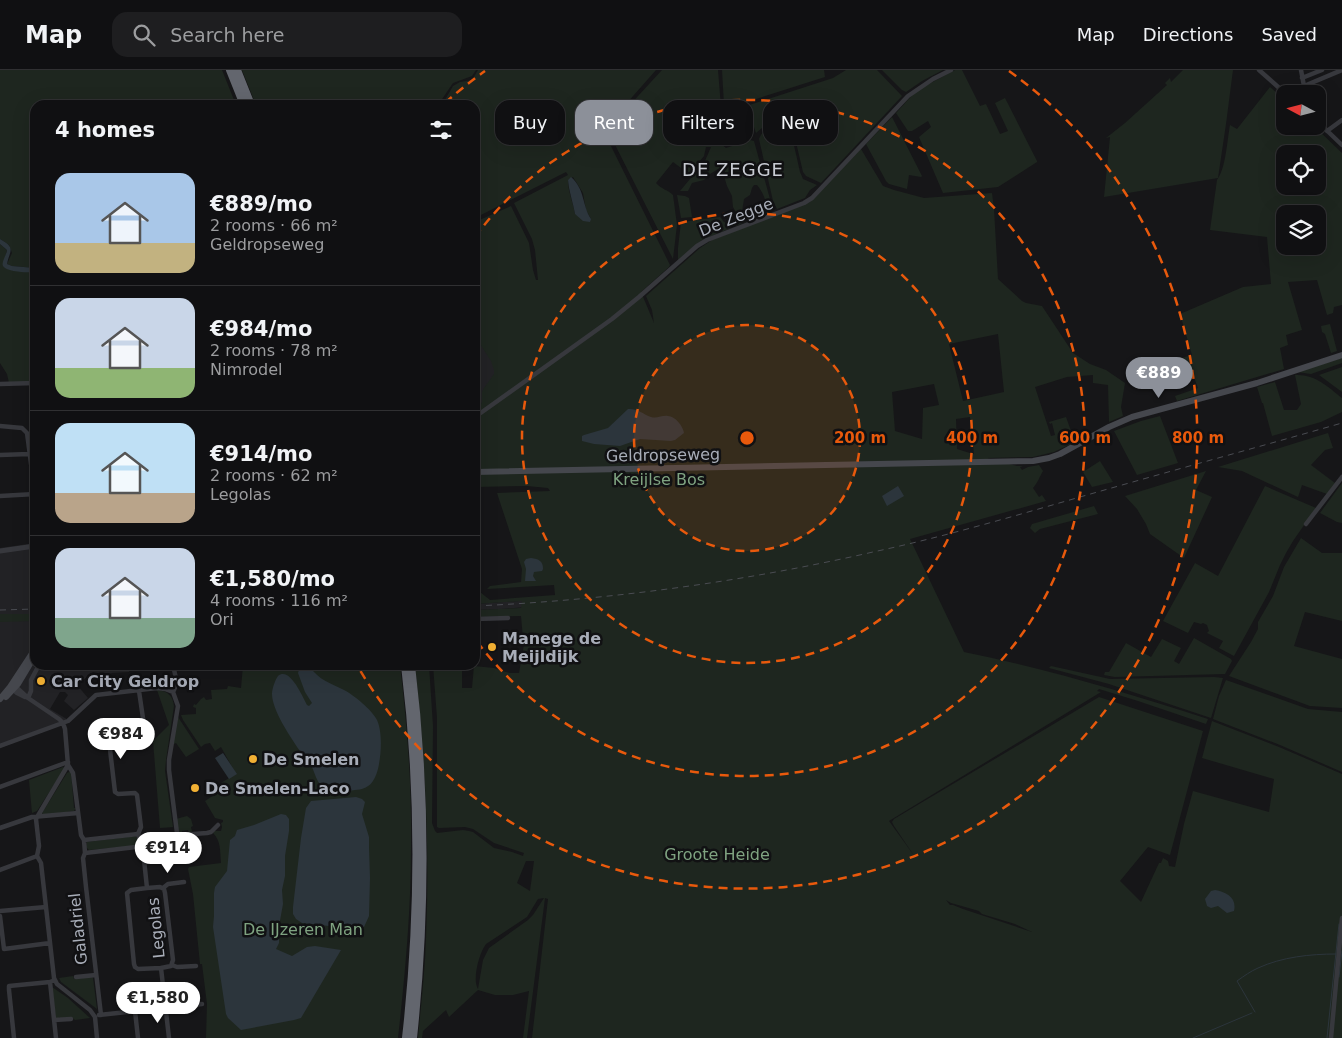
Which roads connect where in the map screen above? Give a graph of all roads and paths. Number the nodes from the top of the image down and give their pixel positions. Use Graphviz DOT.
graph roads {
  1 [pos="230,70"];
  2 [pos="237,70"];
  3 [pos="950,70"];
  4 [pos="1259,70"];
  5 [pos="1301,70"];
  6 [pos="1322,70"];
  7 [pos="1342,70"];
  8 [pos="1302,78"];
  9 [pos="1276,85"];
  10 [pos="1304,85"];
  11 [pos="1306,85"];
  12 [pos="242,100"];
  13 [pos="249,100"];
  14 [pos="1342,120"];
  15 [pos="1327,131"];
  16 [pos="1342,145"];
  17 [pos="1342,355"];
  18 [pos="30,382"];
  19 [pos="0,384"];
  20 [pos="480,414"];
  21 [pos="0,426"];
  22 [pos="29,454"];
  23 [pos="0,455"];
  24 [pos="30,461"];
  25 [pos="480,472"];
  26 [pos="1342,477"];
  27 [pos="30,494"];
  28 [pos="0,496"];
  29 [pos="1306,524"];
  30 [pos="30,547"];
  31 [pos="0,551"];
  32 [pos="508,618"];
  33 [pos="480,619"];
  34 [pos="30,658"];
  35 [pos="30,663"];
  36 [pos="36,670"];
  37 [pos="173,670"];
  38 [pos="405,670"];
  39 [pos="411,670"];
  40 [pos="13,688"];
  41 [pos="139,690"];
  42 [pos="173,692"];
  43 [pos="28,698"];
  44 [pos="0,699"];
  45 [pos="63,723"];
  46 [pos="0,746"];
  47 [pos="68,764"];
  48 [pos="0,787"];
  49 [pos="78,813"];
  50 [pos="38,816"];
  51 [pos="218,825"];
  52 [pos="0,828"];
  53 [pos="138,834"];
  54 [pos="84,840"];
  55 [pos="141,845"];
  56 [pos="85,852"];
  57 [pos="37,856"];
  58 [pos="0,870"];
  59 [pos="184,882"];
  60 [pos="147,888"];
  61 [pos="163,888"];
  62 [pos="46,907"];
  63 [pos="0,911"];
  64 [pos="0,916"];
  65 [pos="1342,918"];
  66 [pos="50,943"];
  67 [pos="172,965"];
  68 [pos="196,966"];
  69 [pos="161,968"];
  70 [pos="96,975"];
  71 [pos="76,977"];
  72 [pos="52,981"];
  73 [pos="202,1004"];
  74 [pos="166,1008"];
  75 [pos="135,1011"];
  76 [pos="94,1015"];
  77 [pos="101,1015"];
  78 [pos="70,1019"];
  79 [pos="54,1020"];
  80 [pos="14,1038"];
  81 [pos="56,1038"];
  82 [pos="97,1038"];
  83 [pos="138,1038"];
  84 [pos="169,1038"];
  85 [pos="406,1038"];
  86 [pos="412,1038"];
  87 [pos="1331,1038"];
  1 -- 12 [label="highway"];
  2 -- 13 [label="highway"];
  3 -- 20 [label="street, De Zegge"];
  4 -- 9 [label="street"];
  5 -- 8 [label="street"];
  6 -- 8 [label="street"];
  7 -- 11 [label="street"];
  8 -- 10 [label="street"];
  14 -- 15 [label="street"];
  15 -- 16 [label="street"];
  17 -- 25 [label="main road, Geldropseweg"];
  18 -- 19 [label="street"];
  21 -- 22 [label="street"];
  22 -- 23 [label="street"];
  22 -- 24 [label="street"];
  26 -- 29 [label="street"];
  27 -- 28 [label="street"];
  30 -- 31 [label="street"];
  32 -- 33 [label="street"];
  34 -- 40 [label="main road"];
  35 -- 40 [label="main road"];
  36 -- 43 [label="street"];
  37 -- 42 [label="street"];
  38 -- 85 [label="highway"];
  39 -- 86 [label="highway"];
  40 -- 43 [label="street"];
  40 -- 44 [label="main road"];
  41 -- 42 [label="street"];
  41 -- 45 [label="street"];
  41 -- 53 [label="street, Legolas"];
  42 -- 51 [label="street"];
  43 -- 45 [label="street"];
  45 -- 46 [label="street"];
  45 -- 47 [label="street, Galadriel"];
  47 -- 48 [label="street"];
  47 -- 49 [label="street, Galadriel"];
  47 -- 50 [label="street"];
  49 -- 50 [label="street"];
  49 -- 54 [label="street, Galadriel"];
  50 -- 52 [label="street"];
  50 -- 57 [label="street"];
  53 -- 54 [label="street"];
  53 -- 55 [label="street, Legolas"];
  54 -- 56 [label="street, Galadriel"];
  55 -- 56 [label="street"];
  55 -- 60 [label="street, Legolas"];
  56 -- 70 [label="street, Galadriel"];
  57 -- 58 [label="street"];
  57 -- 62 [label="street"];
  59 -- 61 [label="street, Legolas"];
  60 -- 61 [label="street, Legolas"];
  60 -- 69 [label="street"];
  61 -- 67 [label="street, Legolas"];
  62 -- 63 [label="street"];
  62 -- 66 [label="street"];
  64 -- 66 [label="street"];
  65 -- 87 [label="street"];
  66 -- 72 [label="street"];
  67 -- 68 [label="street, Legolas"];
  67 -- 69 [label="street, Legolas"];
  69 -- 74 [label="street, Legolas"];
  70 -- 71 [label="street"];
  70 -- 77 [label="street, Galadriel"];
  72 -- 76 [label="street"];
  72 -- 79 [label="street"];
  72 -- 80 [label="street"];
  73 -- 74 [label="street"];
  74 -- 75 [label="street"];
  74 -- 84 [label="street, Legolas"];
  75 -- 77 [label="street"];
  75 -- 83 [label="street"];
  76 -- 77 [label="street"];
  76 -- 82 [label="street"];
  78 -- 79 [label="street"];
  79 -- 81 [label="street"];
}
